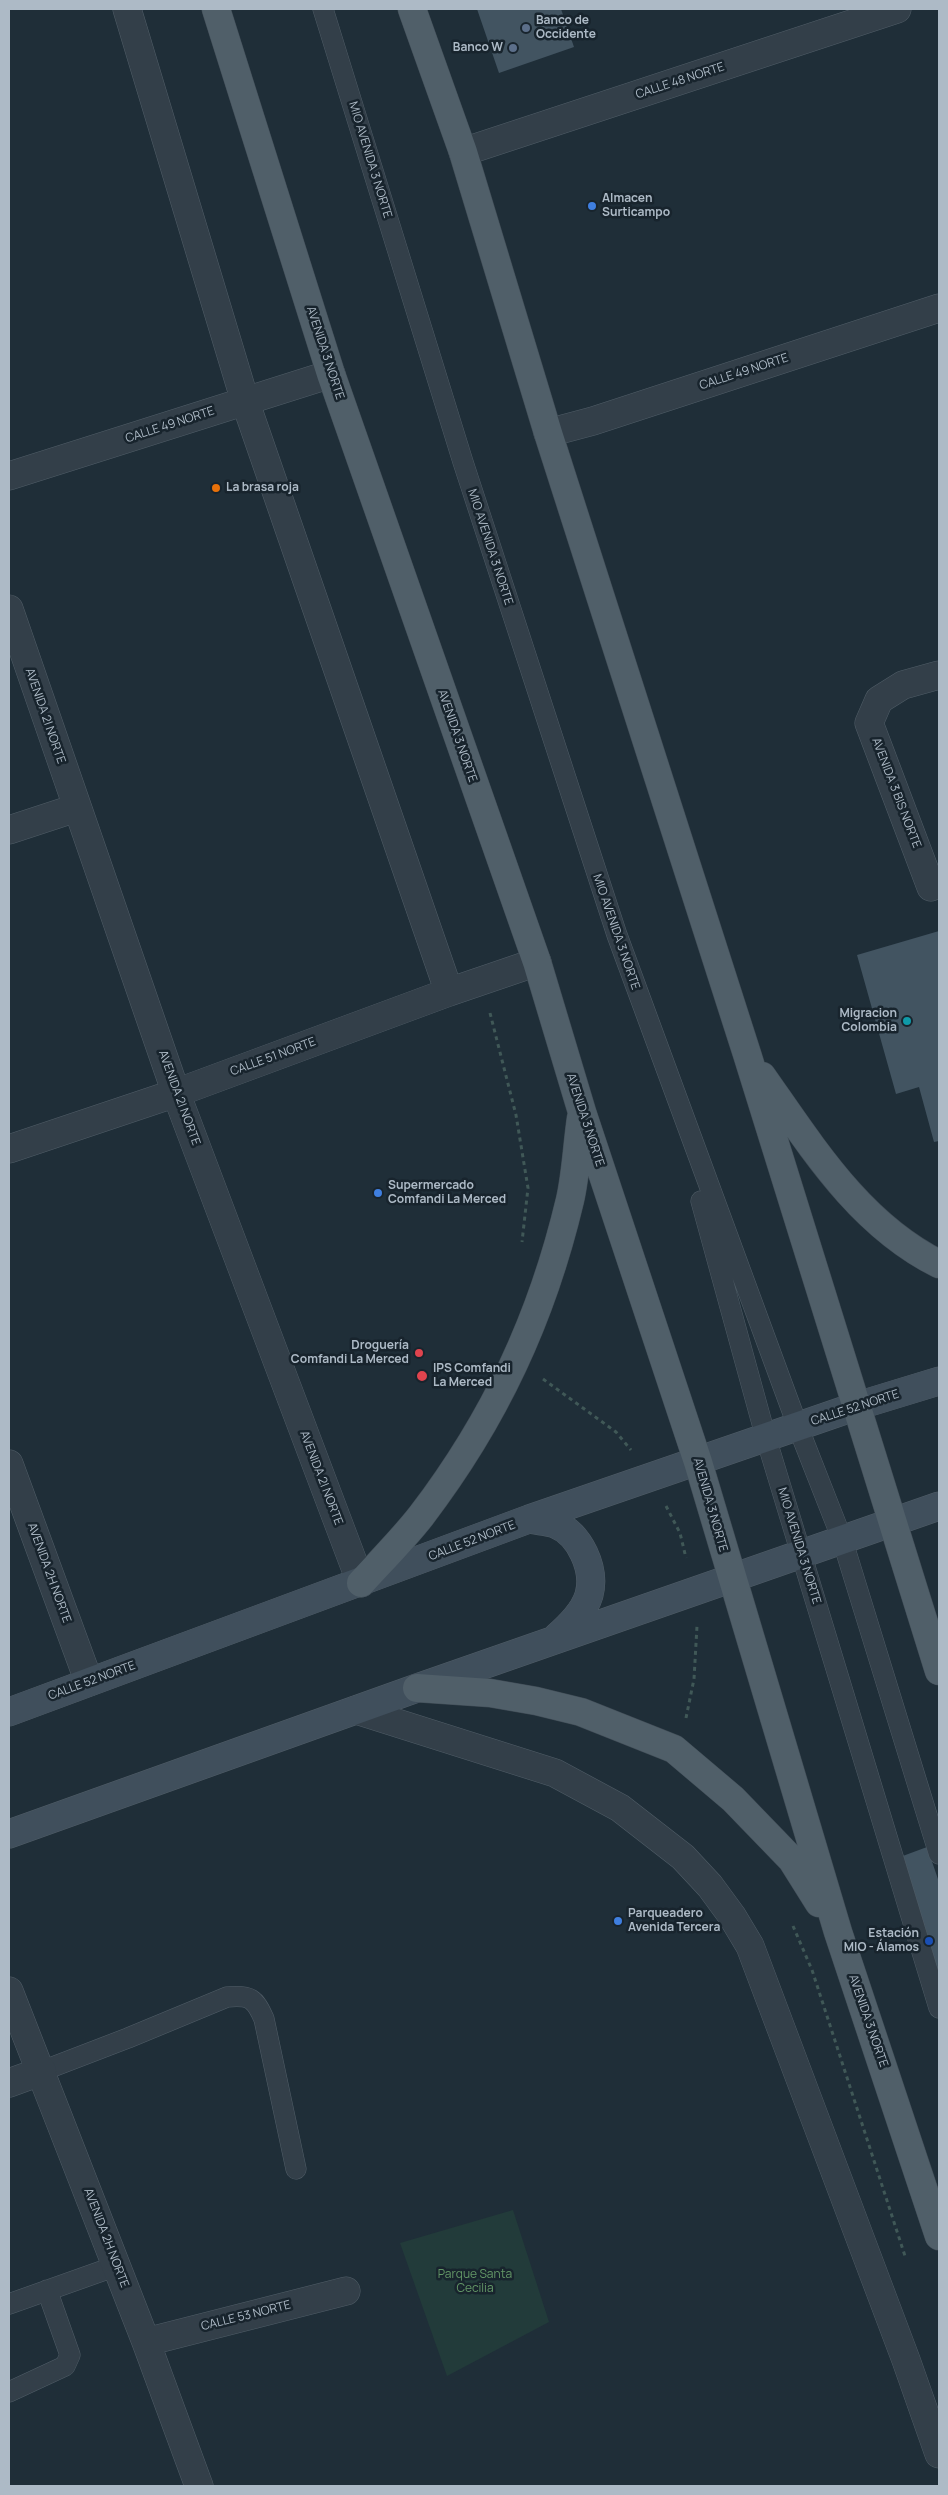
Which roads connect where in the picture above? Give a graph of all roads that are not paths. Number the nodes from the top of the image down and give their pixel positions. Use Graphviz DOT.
graph roads {
  1 [pos="127,9"];
  2 [pos="216,9"];
  3 [pos="323,9"];
  4 [pos="412,9"];
  5 [pos="897,9"];
  6 [pos="463,152"];
  7 [pos="939,308"];
  8 [pos="331,374"];
  9 [pos="245,401"];
  10 [pos="548,433"];
  11 [pos="9,476"];
  12 [pos="9,609"];
  13 [pos="939,675"];
  14 [pos="76,808"];
  15 [pos="9,830"];
  16 [pos="931,887"];
  17 [pos="537,962"];
  18 [pos="449,992"];
  19 [pos="747,1054"];
  20 [pos="669,1081"];
  21 [pos="176,1093"];
  22 [pos="582,1112"];
  23 [pos="9,1149"];
  24 [pos="939,1264"];
  25 [pos="939,1381"];
  26 [pos="857,1406"];
  27 [pos="798,1427"];
  28 [pos="766,1438"];
  29 [pos="698,1462"];
  30 [pos="9,1464"];
  31 [pos="939,1506"];
  32 [pos="529,1519"];
  33 [pos="892,1522"];
  34 [pos="842,1539"];
  35 [pos="801,1554"];
  36 [pos="731,1578"];
  37 [pos="361,1583"];
  38 [pos="554,1640"];
  39 [pos="939,1671"];
  40 [pos="88,1682"];
  41 [pos="417,1688"];
  42 [pos="356,1710"];
  43 [pos="9,1712"];
  44 [pos="9,1834"];
  45 [pos="939,1854"];
  46 [pos="838,1932"];
  47 [pos="9,1991"];
  48 [pos="939,2008"];
  49 [pos="42,2071"];
  50 [pos="9,2083"];
  51 [pos="296,2169"];
  52 [pos="939,2236"];
  53 [pos="116,2266"];
  54 [pos="47,2290"];
  55 [pos="346,2291"];
  56 [pos="9,2304"];
  57 [pos="146,2342"];
  58 [pos="9,2392"];
  59 [pos="939,2454"];
  60 [pos="199,2486"];
  1 -- 9 [label="street"];
  2 -- 8 [label="main road, AVENIDA 3 NORTE"];
  3 -- 20 [label="lane, MIO AVENIDA 3 NORTE"];
  4 -- 6 [label="main road"];
  5 -- 6 [label="street, CALLE 48 NORTE"];
  6 -- 10 [label="main road"];
  7 -- 10 [label="street, CALLE 49 NORTE"];
  8 -- 9 [label="street, CALLE 49 NORTE"];
  8 -- 17 [label="main road, AVENIDA 3 NORTE"];
  9 -- 11 [label="street, CALLE 49 NORTE"];
  9 -- 18 [label="street"];
  10 -- 19 [label="main road"];
  12 -- 14 [label="street, AVENIDA 2I NORTE"];
  13 -- 16 [label="street, AVENIDA 3 BIS NORTE"];
  14 -- 15 [label="street"];
  14 -- 21 [label="street, AVENIDA 2I NORTE"];
  17 -- 18 [label="street, CALLE 51 NORTE"];
  17 -- 22 [label="main road, AVENIDA 3 NORTE"];
  18 -- 21 [label="street, CALLE 51 NORTE"];
  19 -- 24 [label="main road"];
  19 -- 26 [label="main road"];
  20 -- 27 [label="lane, MIO AVENIDA 3 NORTE"];
  20 -- 28 [label="lane, MIO AVENIDA 3 NORTE"];
  21 -- 23 [label="street, CALLE 51 NORTE"];
  21 -- 37 [label="street, AVENIDA 2I NORTE"];
  22 -- 29 [label="main road, AVENIDA 3 NORTE"];
  22 -- 37 [label="main road"];
  25 -- 26 [label="main road, CALLE 52 NORTE"];
  26 -- 27 [label="main road, CALLE 52 NORTE"];
  26 -- 33 [label="main road"];
  27 -- 28 [label="main road, CALLE 52 NORTE"];
  27 -- 34 [label="lane, MIO AVENIDA 3 NORTE"];
  28 -- 29 [label="main road, CALLE 52 NORTE"];
  28 -- 35 [label="lane, MIO AVENIDA 3 NORTE"];
  29 -- 32 [label="main road, CALLE 52 NORTE"];
  29 -- 36 [label="main road, AVENIDA 3 NORTE"];
  30 -- 40 [label="street, AVENIDA 2H NORTE"];
  31 -- 33 [label="main road"];
  32 -- 37 [label="main road, CALLE 52 NORTE"];
  32 -- 38 [label="main road"];
  33 -- 34 [label="main road"];
  33 -- 39 [label="main road"];
  34 -- 35 [label="main road"];
  34 -- 45 [label="lane, MIO AVENIDA 3 NORTE"];
  35 -- 36 [label="main road"];
  35 -- 48 [label="lane, MIO AVENIDA 3 NORTE"];
  36 -- 38 [label="main road"];
  36 -- 46 [label="main road, AVENIDA 3 NORTE"];
  37 -- 40 [label="main road, CALLE 52 NORTE"];
  38 -- 41 [label="main road"];
  40 -- 43 [label="main road, CALLE 52 NORTE"];
  41 -- 42 [label="main road"];
  41 -- 46 [label="main road"];
  42 -- 44 [label="main road"];
  42 -- 59 [label="street"];
  46 -- 52 [label="main road, AVENIDA 3 NORTE"];
  47 -- 49 [label="street, AVENIDA 2H NORTE"];
  49 -- 50 [label="street"];
  49 -- 51 [label="lane"];
  49 -- 53 [label="street, AVENIDA 2H NORTE"];
  53 -- 54 [label="lane"];
  53 -- 57 [label="street, AVENIDA 2H NORTE"];
  54 -- 56 [label="lane"];
  54 -- 58 [label="lane"];
  55 -- 57 [label="street, CALLE 53 NORTE"];
  57 -- 60 [label="street, AVENIDA 2H NORTE"];
}
